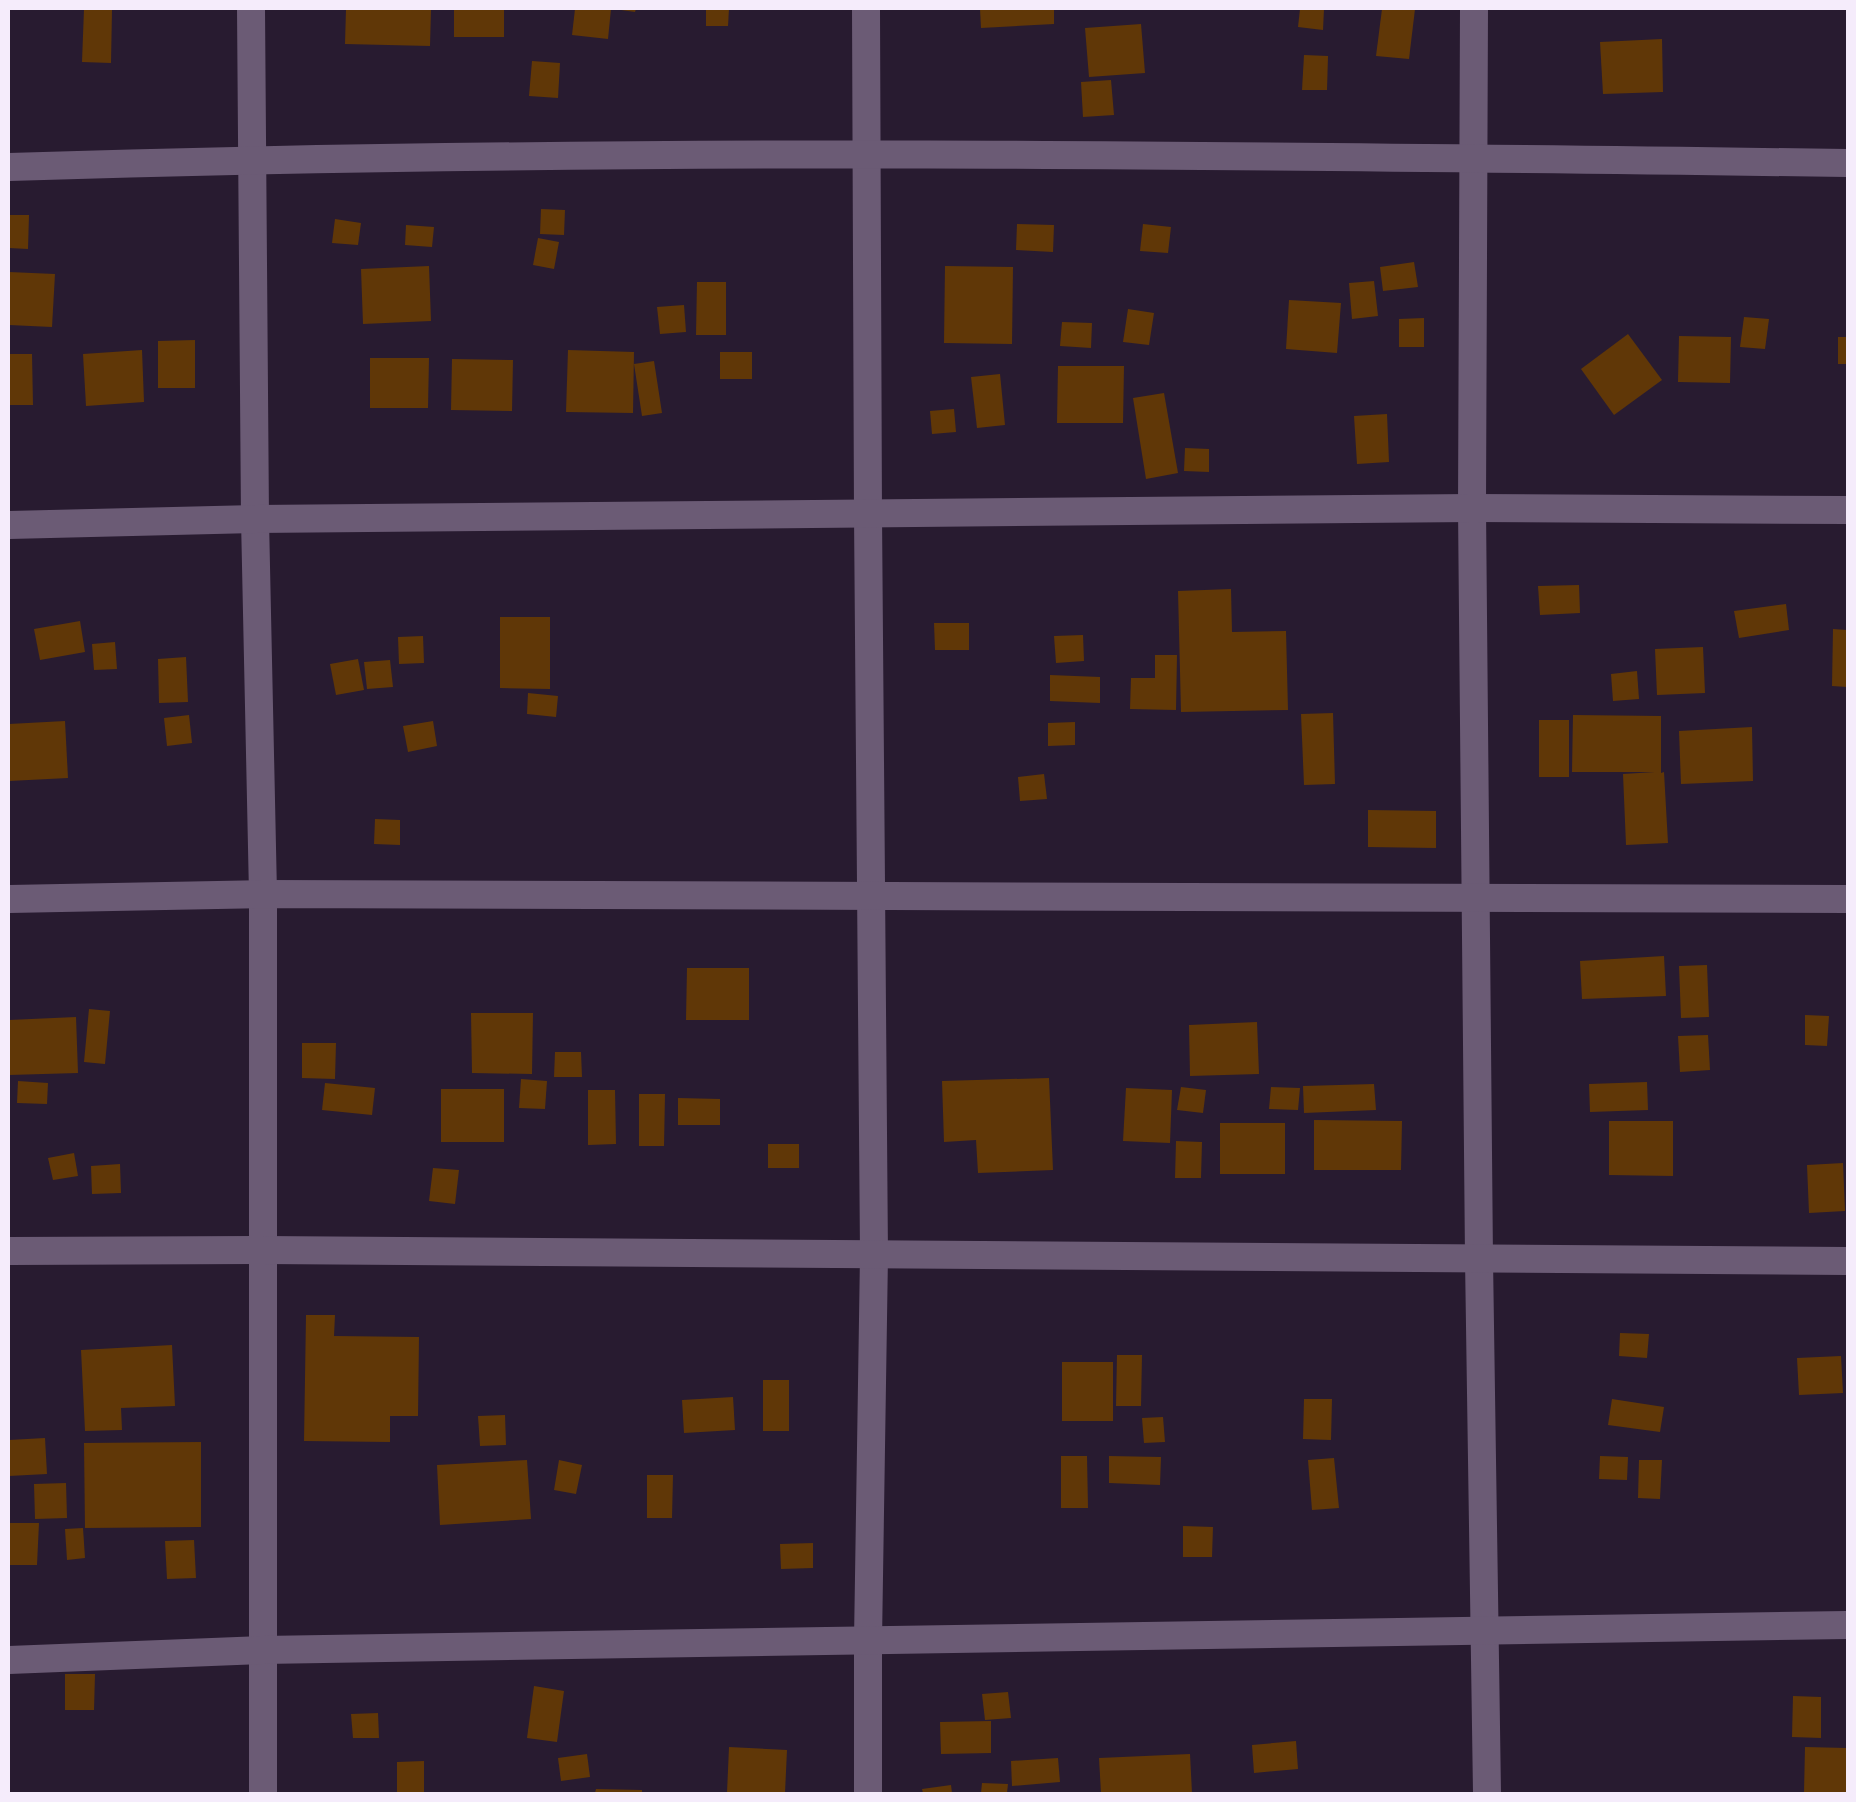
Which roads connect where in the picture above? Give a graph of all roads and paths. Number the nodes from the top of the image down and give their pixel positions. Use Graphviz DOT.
graph roads {
  1 [pos="251,9"];
  2 [pos="866,9"];
  3 [pos="1474,9"];
  4 [pos="866,153"];
  5 [pos="1474,158"];
  6 [pos="252,159"];
  7 [pos="1847,163"];
  8 [pos="9,167"];
  9 [pos="1472,508"];
  10 [pos="1847,510"];
  11 [pos="868,514"];
  12 [pos="255,519"];
  13 [pos="9,525"];
  14 [pos="263,894"];
  15 [pos="871,896"];
  16 [pos="1476,898"];
  17 [pos="9,899"];
  18 [pos="1847,899"];
  19 [pos="263,1250"];
  20 [pos="9,1251"];
  21 [pos="874,1255"];
  22 [pos="1479,1259"];
  23 [pos="1847,1261"];
  24 [pos="1847,1625"];
  25 [pos="1485,1630"];
  26 [pos="868,1641"];
  27 [pos="262,1650"];
  28 [pos="9,1660"];
  29 [pos="263,1793"];
  30 [pos="868,1793"];
  31 [pos="1487,1793"];
  1 -- 6 [label="street"];
  2 -- 4 [label="street"];
  3 -- 5 [label="street"];
  4 -- 5 [label="street"];
  4 -- 6 [label="street"];
  4 -- 11 [label="street"];
  5 -- 7 [label="street"];
  5 -- 9 [label="street"];
  6 -- 8 [label="street"];
  6 -- 12 [label="street"];
  9 -- 10 [label="street"];
  9 -- 11 [label="street"];
  9 -- 16 [label="street"];
  11 -- 12 [label="street"];
  11 -- 15 [label="street"];
  12 -- 13 [label="street"];
  12 -- 14 [label="street"];
  14 -- 15 [label="street"];
  14 -- 17 [label="street"];
  14 -- 19 [label="street"];
  15 -- 16 [label="street"];
  15 -- 21 [label="street"];
  16 -- 18 [label="street"];
  16 -- 22 [label="street"];
  19 -- 20 [label="street"];
  19 -- 21 [label="street"];
  19 -- 27 [label="street"];
  21 -- 22 [label="street"];
  21 -- 26 [label="street"];
  22 -- 23 [label="street"];
  22 -- 25 [label="street"];
  24 -- 25 [label="street"];
  25 -- 26 [label="street"];
  25 -- 31 [label="street"];
  26 -- 27 [label="street"];
  26 -- 30 [label="street"];
  27 -- 28 [label="street"];
  27 -- 29 [label="street"];
}
